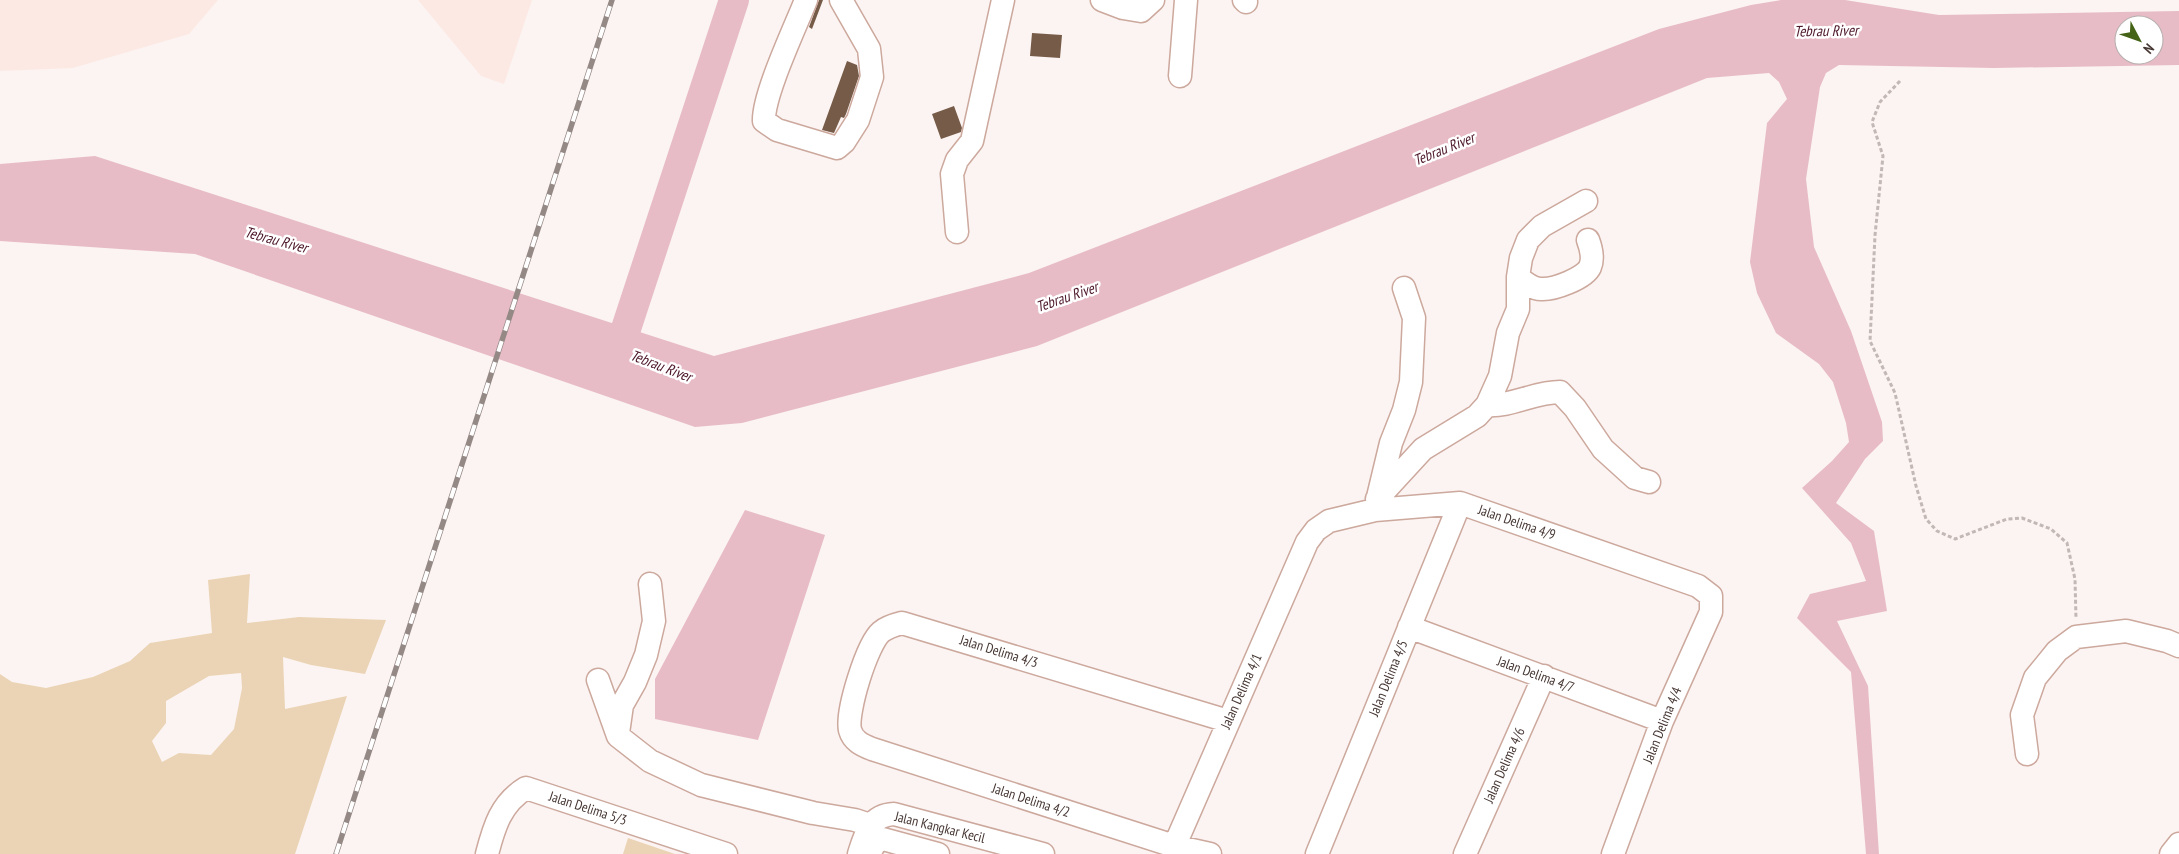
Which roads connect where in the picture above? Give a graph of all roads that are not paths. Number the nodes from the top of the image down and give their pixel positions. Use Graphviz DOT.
graph roads {
  1 [pos="806,0"];
  2 [pos="841,0"];
  3 [pos="1004,0"];
  4 [pos="1102,0"];
  5 [pos="1153,0"];
  6 [pos="1186,0"];
  7 [pos="1180,76"];
  8 [pos="1586,201"];
  9 [pos="957,232"];
  10 [pos="1588,240"];
  11 [pos="1518,276"];
  12 [pos="1404,288"];
  13 [pos="1541,290"];
  14 [pos="1518,309"];
  15 [pos="1486,405"];
  16 [pos="1649,482"];
  17 [pos="1460,503"];
  18 [pos="1376,505"];
  19 [pos="1316,530"];
  20 [pos="650,584"];
  21 [pos="1712,596"];
  22 [pos="1410,627"];
  23 [pos="2179,646"];
  24 [pos="1544,676"];
  25 [pos="598,680"];
  26 [pos="1228,721"];
  27 [pos="1662,721"];
  28 [pos="618,736"];
  29 [pos="855,740"];
  30 [pos="2027,754"];
  31 [pos="870,825"];
  32 [pos="2179,844"];
  33 [pos="1172,850"];
  34 [pos="487,854"];
  35 [pos="726,854"];
  36 [pos="859,854"];
  37 [pos="869,854"];
  38 [pos="938,854"];
  39 [pos="1043,854"];
  40 [pos="1210,854"];
  41 [pos="1316,854"];
  42 [pos="1465,854"];
  43 [pos="1613,854"];
  44 [pos="2171,854"];
  1 -- 2 [label="street"];
  3 -- 9 [label="street"];
  4 -- 5 [label="street"];
  6 -- 7 [label="street"];
  8 -- 11 [label="street"];
  10 -- 13 [label="street"];
  11 -- 13 [label="street"];
  11 -- 14 [label="street"];
  12 -- 18 [label="street"];
  13 -- 14 [label="street"];
  14 -- 15 [label="street"];
  15 -- 16 [label="street"];
  15 -- 18 [label="street"];
  17 -- 18 [label="street, Jalan Delima 4/9"];
  17 -- 21 [label="street, Jalan Delima 4/9"];
  17 -- 22 [label="street, Jalan Delima 4/5"];
  18 -- 19 [label="street, Jalan Delima 4/9"];
  19 -- 26 [label="street, Jalan Delima 4/1"];
  20 -- 28 [label="street"];
  21 -- 27 [label="street, Jalan Delima 4/4"];
  22 -- 24 [label="street, Jalan Delima 4/7"];
  22 -- 41 [label="street, Jalan Delima 4/5"];
  23 -- 30 [label="street"];
  24 -- 27 [label="street, Jalan Delima 4/7"];
  24 -- 42 [label="street, Jalan Delima 4/6"];
  25 -- 28 [label="street"];
  26 -- 29 [label="street, Jalan Delima 4/3"];
  26 -- 33 [label="street, Jalan Delima 4/1"];
  27 -- 43 [label="street, Jalan Delima 4/4"];
  28 -- 31 [label="street"];
  29 -- 33 [label="street, Jalan Delima 4/2"];
  31 -- 36 [label="street"];
  31 -- 39 [label="street, Jalan Kangkar Kecil"];
  32 -- 44 [label="street"];
  33 -- 40 [label="street, Jalan Delima 4/2"];
  34 -- 35 [label="street, Jalan Delima 5/3"];
  37 -- 38 [label="street, Jalan Kangkar Kecil"];
}
